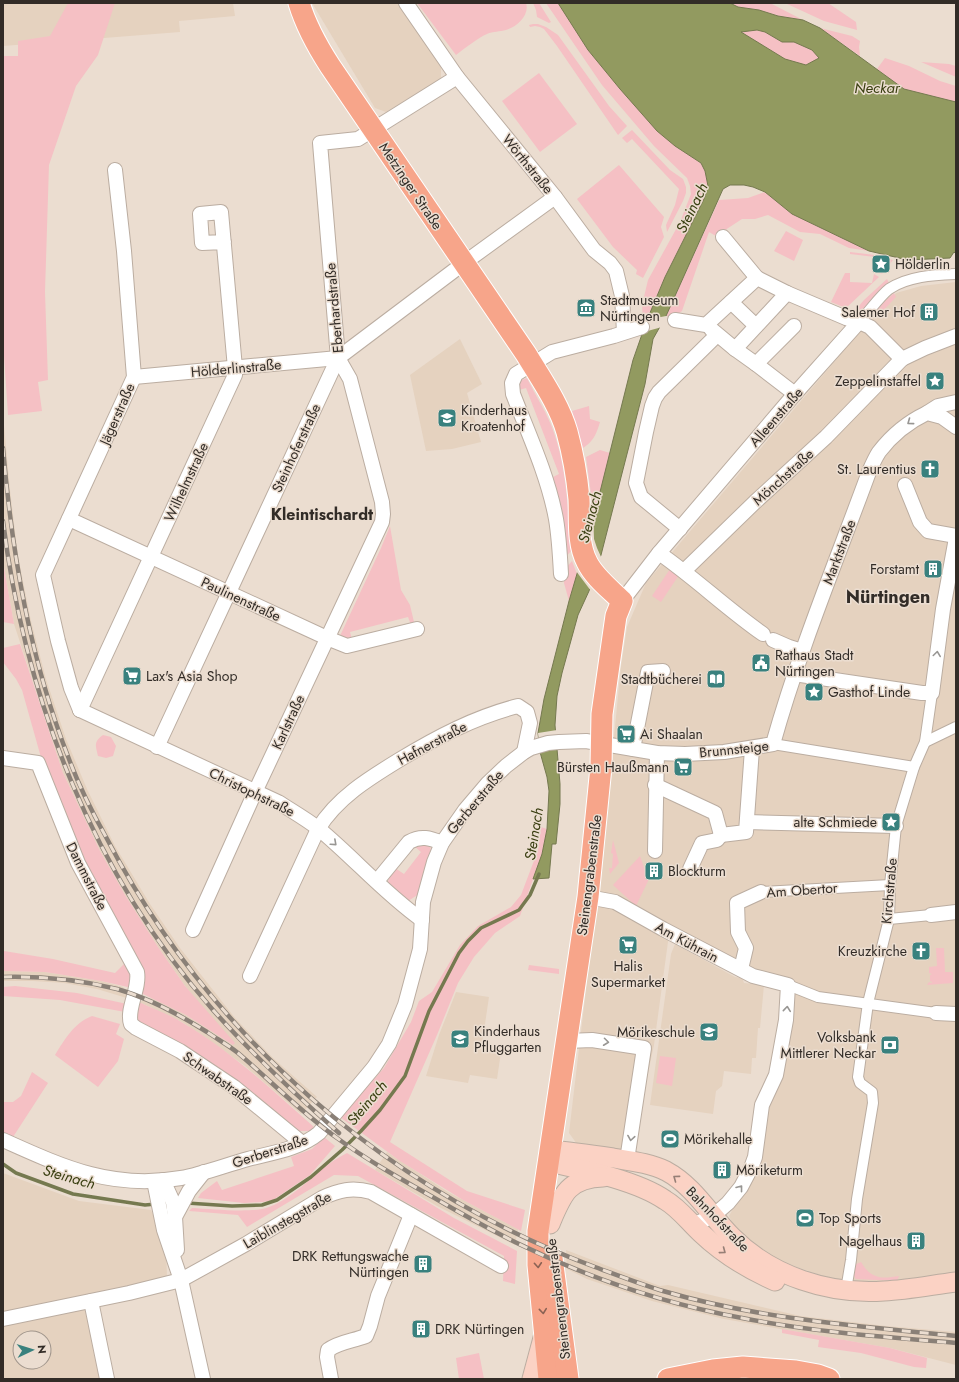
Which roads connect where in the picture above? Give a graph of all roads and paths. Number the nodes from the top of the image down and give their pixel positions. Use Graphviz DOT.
graph roads {
  1 [pos="299,3"];
  2 [pos="406,3"];
  3 [pos="457,77"];
  4 [pos="374,130"];
  5 [pos="116,170"];
  6 [pos="555,197"];
  7 [pos="723,237"];
  8 [pos="224,242"];
  9 [pos="464,263"];
  10 [pos="956,274"];
  11 [pos="757,278"];
  12 [pos="787,293"];
  13 [pos="731,302"];
  14 [pos="675,320"];
  15 [pos="860,322"];
  16 [pos="706,325"];
  17 [pos="756,326"];
  18 [pos="794,326"];
  19 [pos="642,327"];
  20 [pos="624,332"];
  21 [pos="717,335"];
  22 [pos="956,336"];
  23 [pos="735,349"];
  24 [pos="338,358"];
  25 [pos="902,359"];
  26 [pos="532,364"];
  27 [pos="756,364"];
  28 [pos="235,368"];
  29 [pos="134,377"];
  30 [pos="795,394"];
  31 [pos="956,402"];
  32 [pos="927,413"];
  33 [pos="956,427"];
  34 [pos="905,485"];
  35 [pos="383,514"];
  36 [pos="69,519"];
  37 [pos="680,529"];
  38 [pos="956,537"];
  39 [pos="659,553"];
  40 [pos="151,557"];
  41 [pos="685,570"];
  42 [pos="561,574"];
  43 [pos="952,585"];
  44 [pos="228,594"];
  45 [pos="622,600"];
  46 [pos="417,629"];
  47 [pos="327,638"];
  48 [pos="802,651"];
  49 [pos="663,671"];
  50 [pos="794,674"];
  51 [pos="932,693"];
  52 [pos="80,710"];
  53 [pos="956,726"];
  54 [pos="925,742"];
  55 [pos="601,743"];
  56 [pos="773,744"];
  57 [pos="157,747"];
  58 [pos="752,748"];
  59 [pos="634,749"];
  60 [pos="524,752"];
  61 [pos="657,753"];
  62 [pos="3,758"];
  63 [pos="914,767"];
  64 [pos="655,785"];
  65 [pos="255,792"];
  66 [pos="747,822"];
  67 [pos="896,826"];
  68 [pos="318,829"];
  69 [pos="721,835"];
  70 [pos="442,843"];
  71 [pos="655,851"];
  72 [pos="690,869"];
  73 [pos="377,881"];
  74 [pos="890,885"];
  75 [pos="761,892"];
  76 [pos="588,897"];
  77 [pos="956,912"];
  78 [pos="932,915"];
  79 [pos="889,919"];
  80 [pos="422,920"];
  81 [pos="193,930"];
  82 [pos="741,969"];
  83 [pos="250,976"];
  84 [pos="788,985"];
  85 [pos="868,1003"];
  86 [pos="936,1013"];
  87 [pos="956,1014"];
  88 [pos="130,1020"];
  89 [pos="567,1041"];
  90 [pos="3,1140"];
  91 [pos="302,1143"];
  92 [pos="554,1157"];
  93 [pos="632,1161"];
  94 [pos="204,1172"];
  95 [pos="605,1176"];
  96 [pos="630,1184"];
  97 [pos="161,1187"];
  98 [pos="411,1215"];
  99 [pos="713,1216"];
  100 [pos="168,1217"];
  101 [pos="550,1224"];
  102 [pos="693,1225"];
  103 [pos="501,1266"];
  104 [pos="180,1276"];
  105 [pos="846,1290"];
  106 [pos="953,1290"];
  107 [pos="91,1301"];
  108 [pos="3,1319"];
  109 [pos="545,1333"];
  110 [pos="713,1375"];
  111 [pos="107,1379"];
  112 [pos="202,1379"];
  113 [pos="331,1379"];
  114 [pos="532,1379"];
  115 [pos="549,1379"];
  116 [pos="568,1379"];
  117 [pos="668,1379"];
  118 [pos="829,1379"];
  1 -- 4 [label="main road, Metzinger Straße"];
  2 -- 3 [label="street, Wörthstraße"];
  3 -- 4 [label="street"];
  3 -- 6 [label="street, Wörthstraße"];
  4 -- 9 [label="main road, Metzinger Straße"];
  4 -- 24 [label="street, Eberhardstraße"];
  5 -- 29 [label="street, Jägerstraße"];
  6 -- 9 [label="street, Steinhoferstraße"];
  6 -- 20 [label="street, Wörthstraße"];
  7 -- 11 [label="street"];
  8 -- 28 [label="street, Wilhelmstraße"];
  9 -- 24 [label="street, Steinhoferstraße"];
  9 -- 26 [label="main road, Metzinger Straße"];
  10 -- 15 [label="street, Alleenstraße"];
  11 -- 12 [label="street"];
  11 -- 13 [label="street"];
  12 -- 15 [label="street"];
  12 -- 17 [label="street"];
  13 -- 16 [label="street"];
  13 -- 17 [label="street"];
  14 -- 16 [label="street"];
  15 -- 25 [label="street"];
  15 -- 30 [label="street, Alleenstraße"];
  16 -- 21 [label="street"];
  17 -- 23 [label="street"];
  18 -- 27 [label="street"];
  19 -- 20 [label="street"];
  20 -- 26 [label="street"];
  21 -- 23 [label="street"];
  21 -- 37 [label="street"];
  22 -- 25 [label="street, Mönchstraße"];
  23 -- 27 [label="street"];
  24 -- 28 [label="street, Hölderlinstraße"];
  24 -- 35 [label="street, Eberhardstraße"];
  24 -- 44 [label="street, Steinhoferstraße"];
  25 -- 41 [label="street, Mönchstraße"];
  26 -- 42 [label="street"];
  26 -- 45 [label="main road, Metzinger Straße"];
  27 -- 30 [label="street"];
  28 -- 29 [label="street, Hölderlinstraße"];
  28 -- 40 [label="street, Wilhelmstraße"];
  29 -- 36 [label="street, Jägerstraße"];
  30 -- 37 [label="street, Alleenstraße"];
  31 -- 32 [label="street, Marktstraße"];
  32 -- 33 [label="street"];
  32 -- 48 [label="street, Marktstraße, one-way"];
  34 -- 38 [label="street, Kirchstraße"];
  35 -- 47 [label="street, Karlstraße"];
  36 -- 40 [label="street, Paulinenstraße"];
  36 -- 52 [label="street, Jägerstraße"];
  37 -- 39 [label="street, Alleenstraße"];
  38 -- 43 [label="street, Kirchstraße"];
  39 -- 41 [label="street"];
  39 -- 45 [label="street, Alleenstraße"];
  40 -- 44 [label="street, Paulinenstraße"];
  40 -- 52 [label="street, Wilhelmstraße"];
  41 -- 48 [label="street"];
  51 -- 43 [label="street, Kirchstraße, one-way"];
  44 -- 47 [label="street, Paulinenstraße"];
  44 -- 57 [label="street, Steinhoferstraße"];
  45 -- 55 [label="main road, Steinengrabenstraße"];
  46 -- 47 [label="street, Paulinenstraße"];
  47 -- 65 [label="street, Karlstraße"];
  48 -- 50 [label="street, Marktstraße"];
  49 -- 59 [label="street"];
  50 -- 51 [label="street"];
  50 -- 56 [label="street, Marktstraße"];
  51 -- 54 [label="street, Kirchstraße"];
  52 -- 57 [label="street, Christophstraße"];
  53 -- 54 [label="street"];
  54 -- 63 [label="street, Kirchstraße"];
  55 -- 59 [label="street, Brunnsteige"];
  55 -- 60 [label="street, Gerberstraße"];
  55 -- 76 [label="main road, Steinengrabenstraße"];
  56 -- 58 [label="street, Brunnsteige"];
  56 -- 63 [label="street, Brunnsteige"];
  57 -- 65 [label="street, Christophstraße"];
  58 -- 61 [label="street, Brunnsteige"];
  58 -- 66 [label="street"];
  59 -- 61 [label="street, Brunnsteige"];
  60 -- 68 [label="street, Hafnerstraße"];
  60 -- 70 [label="street, Gerberstraße"];
  61 -- 64 [label="street"];
  62 -- 88 [label="street, Dammstraße"];
  63 -- 67 [label="street, Kirchstraße"];
  64 -- 69 [label="street"];
  64 -- 71 [label="street"];
  65 -- 68 [label="street, Christophstraße"];
  65 -- 81 [label="street, Karlstraße"];
  66 -- 67 [label="street"];
  66 -- 69 [label="street"];
  67 -- 74 [label="street, Kirchstraße"];
  68 -- 73 [label="street, Christophstraße, one-way"];
  68 -- 83 [label="street, Hafnerstraße"];
  69 -- 72 [label="street"];
  70 -- 73 [label="street, Gerberstraße"];
  70 -- 80 [label="street, Gerberstraße"];
  73 -- 80 [label="street, Christophstraße"];
  74 -- 75 [label="street, Am Obertor"];
  74 -- 79 [label="street, Kirchstraße"];
  75 -- 82 [label="street, Am Obertor"];
  76 -- 82 [label="street, Am Kührain"];
  76 -- 89 [label="main road, Steinengrabenstraße"];
  77 -- 78 [label="street"];
  78 -- 79 [label="street"];
  79 -- 85 [label="street, Kirchstraße"];
  80 -- 91 [label="street, Gerberstraße"];
  82 -- 84 [label="street, Am Kührain"];
  84 -- 85 [label="street"];
  99 -- 84 [label="street, one-way"];
  85 -- 86 [label="street"];
  85 -- 105 [label="street, Kirchstraße"];
  86 -- 87 [label="street"];
  88 -- 91 [label="street, Schwabstraße"];
  89 -- 92 [label="main road, Steinengrabenstraße"];
  89 -- 93 [label="street, one-way"];
  90 -- 97 [label="street, Gerberstraße"];
  91 -- 94 [label="street, Gerberstraße"];
  92 -- 93 [label="main road, Bahnhofstraße"];
  92 -- 95 [label="main road, Bahnhofstraße"];
  92 -- 101 [label="main road, Steinengrabenstraße"];
  92 -- 109 [label="main road, Steinengrabenstraße, one-way"];
  93 -- 96 [label="main road"];
  99 -- 93 [label="main road, Bahnhofstraße, one-way"];
  94 -- 97 [label="street, Gerberstraße"];
  94 -- 100 [label="street"];
  95 -- 96 [label="main road, Bahnhofstraße"];
  95 -- 101 [label="main road"];
  96 -- 102 [label="main road, Bahnhofstraße"];
  97 -- 100 [label="street"];
  98 -- 103 [label="street, Laiblinstegstraße"];
  98 -- 104 [label="street, Laiblinstegstraße"];
  98 -- 113 [label="street"];
  99 -- 102 [label="street"];
  99 -- 105 [label="main road, Bahnhofstraße"];
  100 -- 104 [label="street"];
  101 -- 116 [label="main road, Steinengrabenstraße"];
  102 -- 106 [label="main road, Bahnhofstraße, one-way"];
  104 -- 107 [label="street, Laiblinstegstraße"];
  104 -- 112 [label="street"];
  105 -- 106 [label="main road, Bahnhofstraße"];
  107 -- 108 [label="street, Laiblinstegstraße"];
  107 -- 111 [label="street"];
  109 -- 114 [label="main road"];
  109 -- 115 [label="main road, Steinengrabenstraße"];
  110 -- 117 [label="main road"];
  110 -- 118 [label="main road"];
}
